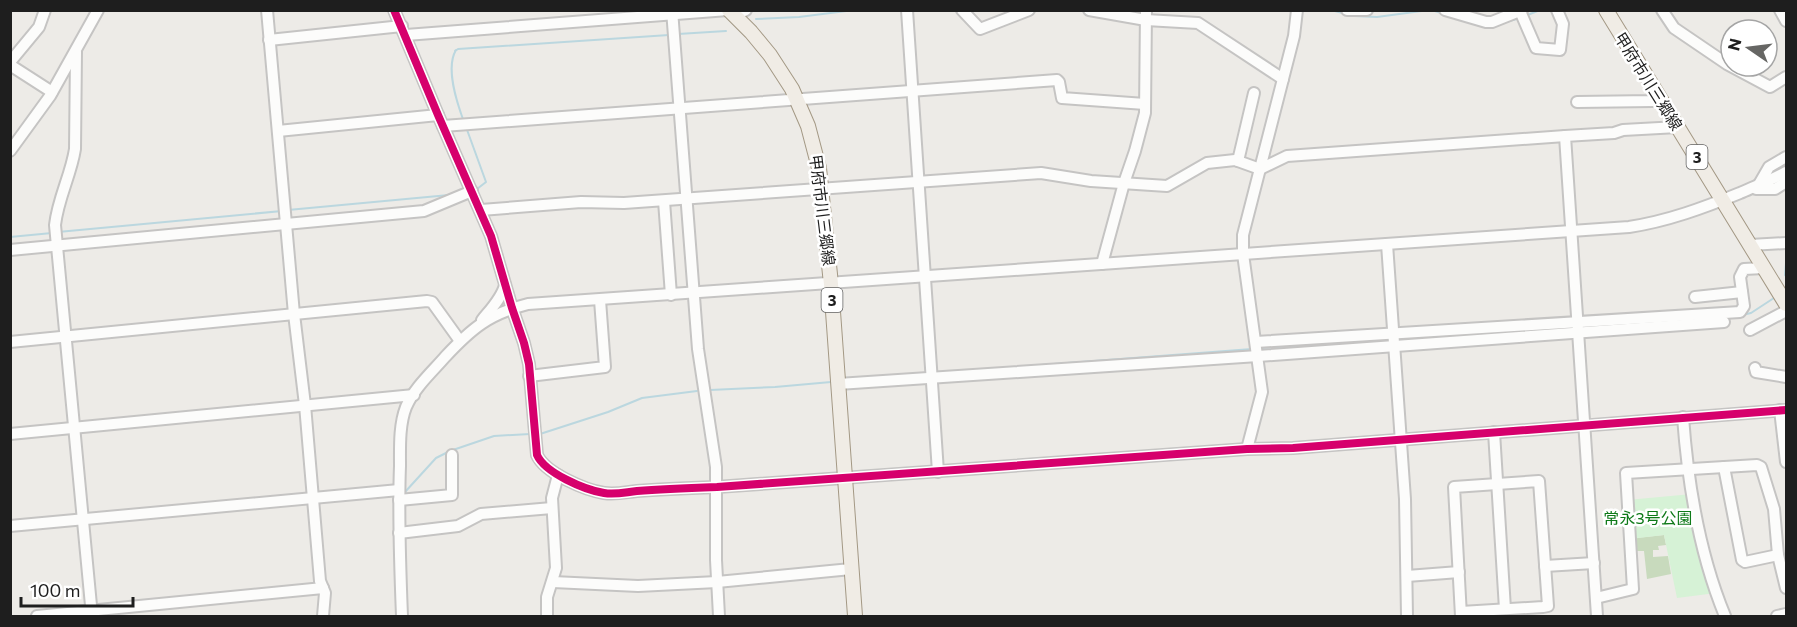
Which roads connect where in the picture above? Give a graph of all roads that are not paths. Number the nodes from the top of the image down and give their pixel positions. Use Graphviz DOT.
graph roads {
  1 [pos="45,10"];
  2 [pos="98,10"];
  3 [pos="267,10"];
  4 [pos="907,10"];
  5 [pos="962,10"];
  6 [pos="1029,10"];
  7 [pos="1089,10"];
  8 [pos="1197,10"];
  9 [pos="1298,10"];
  10 [pos="1347,10"];
  11 [pos="1367,10"];
  12 [pos="1445,10"];
  13 [pos="1557,10"];
  14 [pos="1606,10"];
  15 [pos="1662,10"];
  16 [pos="1780,10"];
  17 [pos="395,11"];
  18 [pos="738,11"];
  19 [pos="1521,11"];
  20 [pos="672,13"];
  21 [pos="1146,15"];
  22 [pos="1786,21"];
  23 [pos="1198,24"];
  24 [pos="404,31"];
  25 [pos="269,40"];
  26 [pos="76,52"];
  27 [pos="10,64"];
  28 [pos="1786,77"];
  29 [pos="1283,79"];
  30 [pos="52,92"];
  31 [pos="911,92"];
  32 [pos="1254,93"];
  33 [pos="1660,98"];
  34 [pos="797,100"];
  35 [pos="1577,102"];
  36 [pos="1145,104"];
  37 [pos="681,108"];
  38 [pos="438,115"];
  39 [pos="443,126"];
  40 [pos="1678,127"];
  41 [pos="278,131"];
  42 [pos="1565,136"];
  43 [pos="10,151"];
  44 [pos="1786,157"];
  45 [pos="1238,161"];
  46 [pos="1260,169"];
  47 [pos="1784,177"];
  48 [pos="918,182"];
  49 [pos="1124,183"];
  50 [pos="1754,188"];
  51 [pos="823,189"];
  52 [pos="472,191"];
  53 [pos="687,199"];
  54 [pos="1722,200"];
  55 [pos="664,201"];
  56 [pos="481,210"];
  57 [pos="287,224"];
  58 [pos="1571,231"];
  59 [pos="1786,243"];
  60 [pos="1387,244"];
  61 [pos="1750,245"];
  62 [pos="56,246"];
  63 [pos="10,250"];
  64 [pos="1243,254"];
  65 [pos="1102,264"];
  66 [pos="1764,268"];
  67 [pos="924,277"];
  68 [pos="831,284"];
  69 [pos="505,285"];
  70 [pos="1742,292"];
  71 [pos="695,294"];
  72 [pos="672,295"];
  73 [pos="1695,297"];
  74 [pos="600,300"];
  75 [pos="1786,304"];
  76 [pos="512,308"];
  77 [pos="1786,311"];
  78 [pos="294,314"];
  79 [pos="1724,322"];
  80 [pos="478,325"];
  81 [pos="1578,328"];
  82 [pos="1750,330"];
  83 [pos="66,337"];
  84 [pos="1394,340"];
  85 [pos="460,341"];
  86 [pos="10,342"];
  87 [pos="1256,342"];
  88 [pos="1258,357"];
  89 [pos="1755,368"];
  90 [pos="529,376"];
  91 [pos="1786,376"];
  92 [pos="932,378"];
  93 [pos="838,384"];
  94 [pos="414,395"];
  95 [pos="305,405"];
  96 [pos="1783,410"];
  97 [pos="1683,417"];
  98 [pos="1585,425"];
  99 [pos="74,428"];
  100 [pos="1494,432"];
  101 [pos="10,434"];
  102 [pos="1401,439"];
  103 [pos="1247,449"];
  104 [pos="452,455"];
  105 [pos="1786,462"];
  106 [pos="1724,467"];
  107 [pos="1687,470"];
  108 [pos="938,472"];
  109 [pos="558,475"];
  110 [pos="845,478"];
  111 [pos="1497,484"];
  112 [pos="717,487"];
  113 [pos="399,495"];
  114 [pos="312,497"];
  115 [pos="552,508"];
  116 [pos="82,519"];
  117 [pos="10,526"];
  118 [pos="399,533"];
  119 [pos="1778,555"];
  120 [pos="1594,563"];
  121 [pos="1545,566"];
  122 [pos="851,569"];
  123 [pos="1459,572"];
  124 [pos="1407,576"];
  125 [pos="553,582"];
  126 [pos="717,582"];
  127 [pos="323,588"];
  128 [pos="1786,588"];
  129 [pos="1596,598"];
  130 [pos="1505,609"];
  131 [pos="1539,612"];
  132 [pos="91,614"];
  133 [pos="1461,614"];
  134 [pos="1786,614"];
  135 [pos="37,616"];
  136 [pos="323,616"];
  137 [pos="402,616"];
  138 [pos="547,616"];
  139 [pos="719,616"];
  140 [pos="855,616"];
  141 [pos="1407,616"];
  142 [pos="1597,616"];
  143 [pos="1725,616"];
  144 [pos="1777,616"];
  1 -- 27 [label="street"];
  2 -- 26 [label="street"];
  3 -- 25 [label="street"];
  4 -- 31 [label="street"];
  5 -- 6 [label="street"];
  7 -- 21 [label="street"];
  8 -- 23 [label="street"];
  9 -- 29 [label="street"];
  10 -- 11 [label="street"];
  12 -- 19 [label="street"];
  13 -- 19 [label="street"];
  14 -- 33 [label="main road, 甲府市川三郷線 / 3"];
  15 -- 28 [label="street"];
  16 -- 22 [label="street"];
  17 -- 24 [label="street"];
  18 -- 20 [label="street"];
  18 -- 34 [label="main road, 甲府市川三郷線 / 3"];
  20 -- 24 [label="street"];
  20 -- 37 [label="street"];
  21 -- 23 [label="street"];
  21 -- 36 [label="street"];
  23 -- 29 [label="street"];
  24 -- 25 [label="street"];
  24 -- 38 [label="street"];
  25 -- 41 [label="street"];
  26 -- 30 [label="street"];
  26 -- 62 [label="street"];
  27 -- 30 [label="street"];
  29 -- 46 [label="street"];
  30 -- 43 [label="street"];
  31 -- 34 [label="street"];
  31 -- 36 [label="street"];
  31 -- 48 [label="street"];
  32 -- 45 [label="street"];
  33 -- 35 [label="street"];
  33 -- 40 [label="main road, 甲府市川三郷線 / 3"];
  34 -- 37 [label="street"];
  34 -- 51 [label="main road, 甲府市川三郷線 / 3"];
  36 -- 49 [label="street"];
  37 -- 39 [label="street"];
  37 -- 53 [label="street"];
  38 -- 39 [label="street"];
  38 -- 41 [label="street"];
  39 -- 52 [label="street"];
  40 -- 42 [label="street"];
  40 -- 54 [label="main road, 甲府市川三郷線 / 3"];
  41 -- 57 [label="street"];
  42 -- 46 [label="street"];
  42 -- 58 [label="street"];
  44 -- 50 [label="street"];
  45 -- 46 [label="street"];
  45 -- 49 [label="street"];
  46 -- 64 [label="street"];
  47 -- 50 [label="street"];
  48 -- 49 [label="street"];
  48 -- 51 [label="street"];
  48 -- 67 [label="street"];
  49 -- 65 [label="street"];
  50 -- 54 [label="street"];
  51 -- 53 [label="street"];
  51 -- 68 [label="main road, 甲府市川三郷線 / 3"];
  52 -- 56 [label="street"];
  52 -- 57 [label="street"];
  53 -- 55 [label="street"];
  53 -- 71 [label="street"];
  54 -- 58 [label="street"];
  54 -- 61 [label="main road, 甲府市川三郷線 / 3"];
  55 -- 56 [label="street"];
  55 -- 72 [label="street"];
  56 -- 69 [label="street"];
  57 -- 62 [label="street"];
  57 -- 78 [label="street"];
  58 -- 60 [label="street"];
  58 -- 81 [label="street"];
  59 -- 61 [label="street"];
  60 -- 64 [label="street"];
  60 -- 84 [label="street"];
  61 -- 66 [label="main road, 甲府市川三郷線 / 3"];
  62 -- 63 [label="street"];
  62 -- 83 [label="street"];
  64 -- 65 [label="street"];
  64 -- 87 [label="street"];
  65 -- 67 [label="street"];
  66 -- 70 [label="street"];
  66 -- 75 [label="main road, 甲府市川三郷線 / 3"];
  67 -- 68 [label="street"];
  67 -- 92 [label="street"];
  68 -- 71 [label="street"];
  68 -- 93 [label="main road, 甲府市川三郷線 / 3"];
  69 -- 76 [label="street"];
  69 -- 80 [label="street"];
  70 -- 73 [label="street"];
  70 -- 81 [label="street"];
  71 -- 72 [label="street"];
  71 -- 112 [label="street"];
  72 -- 74 [label="street"];
  74 -- 76 [label="street"];
  74 -- 90 [label="street"];
  76 -- 80 [label="street"];
  76 -- 90 [label="street"];
  77 -- 82 [label="street"];
  78 -- 83 [label="street"];
  78 -- 85 [label="street"];
  78 -- 95 [label="street"];
  79 -- 81 [label="street"];
  80 -- 85 [label="street"];
  81 -- 84 [label="street"];
  81 -- 98 [label="street"];
  83 -- 86 [label="street"];
  83 -- 99 [label="street"];
  84 -- 87 [label="street"];
  84 -- 88 [label="street"];
  84 -- 102 [label="street"];
  85 -- 94 [label="street"];
  87 -- 88 [label="street"];
  88 -- 92 [label="street"];
  88 -- 103 [label="street"];
  89 -- 91 [label="street"];
  90 -- 109 [label="street"];
  92 -- 93 [label="street"];
  92 -- 108 [label="street"];
  93 -- 110 [label="main road, 甲府市川三郷線 / 3"];
  94 -- 95 [label="street"];
  94 -- 113 [label="street"];
  95 -- 99 [label="street"];
  95 -- 114 [label="street"];
  96 -- 97 [label="street"];
  96 -- 105 [label="street"];
  97 -- 98 [label="street"];
  97 -- 107 [label="street"];
  98 -- 100 [label="street"];
  98 -- 120 [label="street"];
  99 -- 101 [label="street"];
  99 -- 116 [label="street"];
  100 -- 102 [label="street"];
  100 -- 111 [label="street"];
  102 -- 103 [label="street"];
  102 -- 124 [label="street"];
  103 -- 108 [label="street"];
  104 -- 113 [label="street"];
  106 -- 107 [label="street"];
  106 -- 119 [label="street"];
  106 -- 119 [label="street"];
  107 -- 129 [label="street"];
  107 -- 143 [label="street"];
  108 -- 110 [label="street"];
  109 -- 112 [label="street"];
  109 -- 115 [label="street"];
  110 -- 112 [label="street"];
  110 -- 122 [label="main road, 甲府市川三郷線 / 3"];
  111 -- 121 [label="street"];
  111 -- 123 [label="street"];
  111 -- 130 [label="street"];
  112 -- 126 [label="street"];
  113 -- 114 [label="street"];
  113 -- 118 [label="street"];
  114 -- 116 [label="street"];
  114 -- 127 [label="street"];
  115 -- 118 [label="street"];
  115 -- 125 [label="street"];
  116 -- 117 [label="street"];
  116 -- 132 [label="street"];
  118 -- 137 [label="street"];
  119 -- 128 [label="street"];
  120 -- 121 [label="street"];
  120 -- 129 [label="street"];
  121 -- 131 [label="street"];
  122 -- 126 [label="street"];
  122 -- 140 [label="main road, 甲府市川三郷線 / 3"];
  123 -- 124 [label="street"];
  123 -- 133 [label="street"];
  124 -- 141 [label="street"];
  125 -- 126 [label="street"];
  125 -- 138 [label="street"];
  126 -- 139 [label="street"];
  127 -- 132 [label="street"];
  127 -- 136 [label="street"];
  129 -- 142 [label="street"];
  130 -- 131 [label="street"];
  130 -- 133 [label="street"];
  132 -- 135 [label="street"];
  134 -- 144 [label="street"];
}
